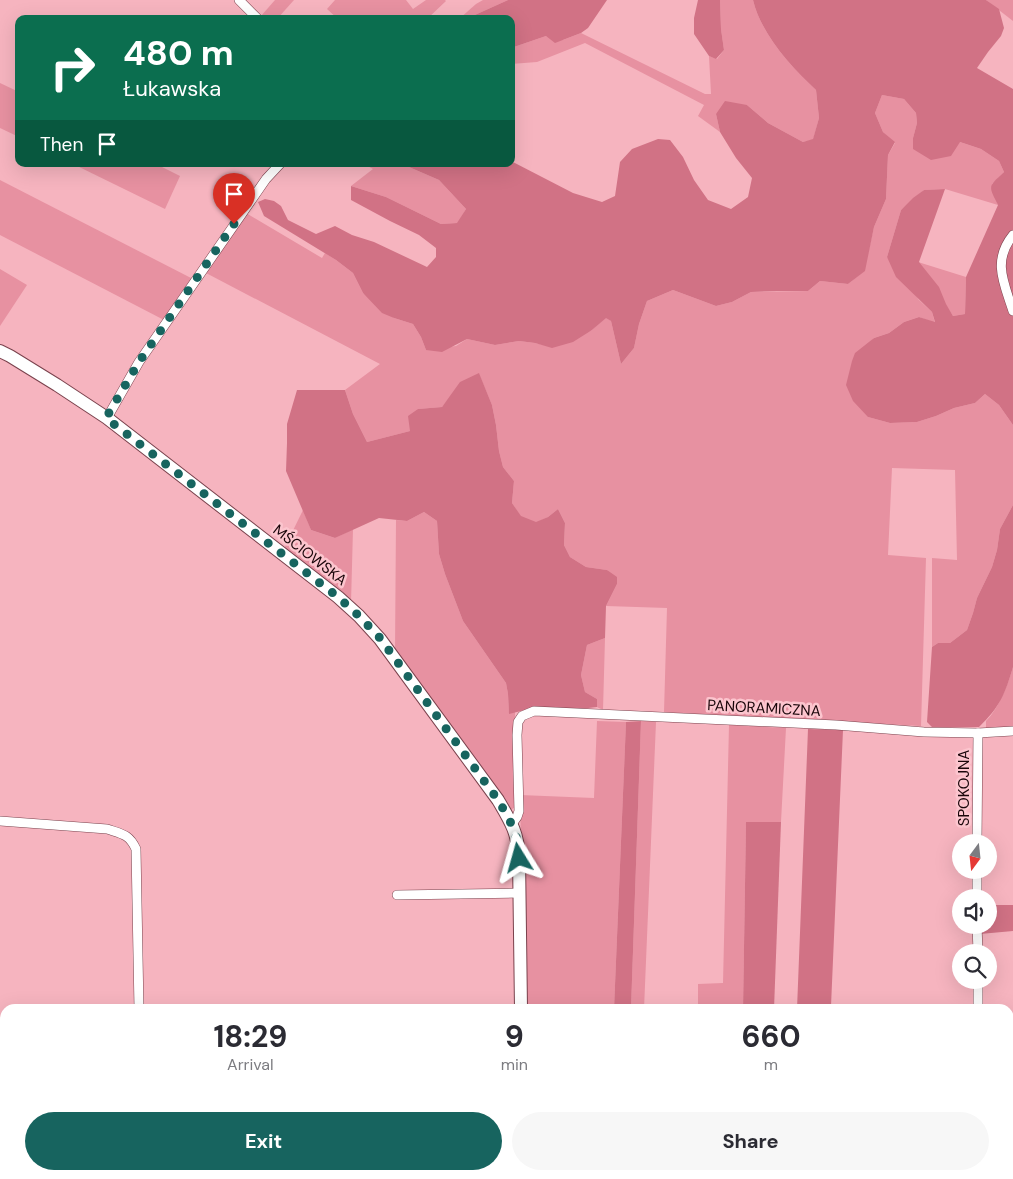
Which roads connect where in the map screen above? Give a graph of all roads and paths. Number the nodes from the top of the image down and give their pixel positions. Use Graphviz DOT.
graph roads {
  1 [pos="239,0"];
  2 [pos="254,15"];
  3 [pos="277,167"];
  4 [pos="1013,235"];
  5 [pos="1013,311"];
  6 [pos="0,351"];
  7 [pos="106,418"];
  8 [pos="1013,731"];
  9 [pos="978,733"];
  10 [pos="0,821"];
  11 [pos="512,824"];
  12 [pos="977,834"];
  13 [pos="519,893"];
  14 [pos="397,895"];
  15 [pos="978,989"];
  16 [pos="139,1004"];
  17 [pos="521,1004"];
  18 [pos="978,1004"];
  1 -- 2 [label="street"];
  3 -- 7 [label="street"];
  4 -- 5 [label="street"];
  6 -- 7 [label="street, MŚCIOWSKA"];
  7 -- 11 [label="street, MŚCIOWSKA"];
  8 -- 9 [label="street, PANORAMICZNA"];
  9 -- 11 [label="street, PANORAMICZNA"];
  9 -- 12 [label="street, SPOKOJNA"];
  10 -- 16 [label="street"];
  11 -- 13 [label="street, MŚCIOWSKA"];
  13 -- 14 [label="street"];
  13 -- 17 [label="street, MŚCIOWSKA"];
  15 -- 18 [label="street"];
}
